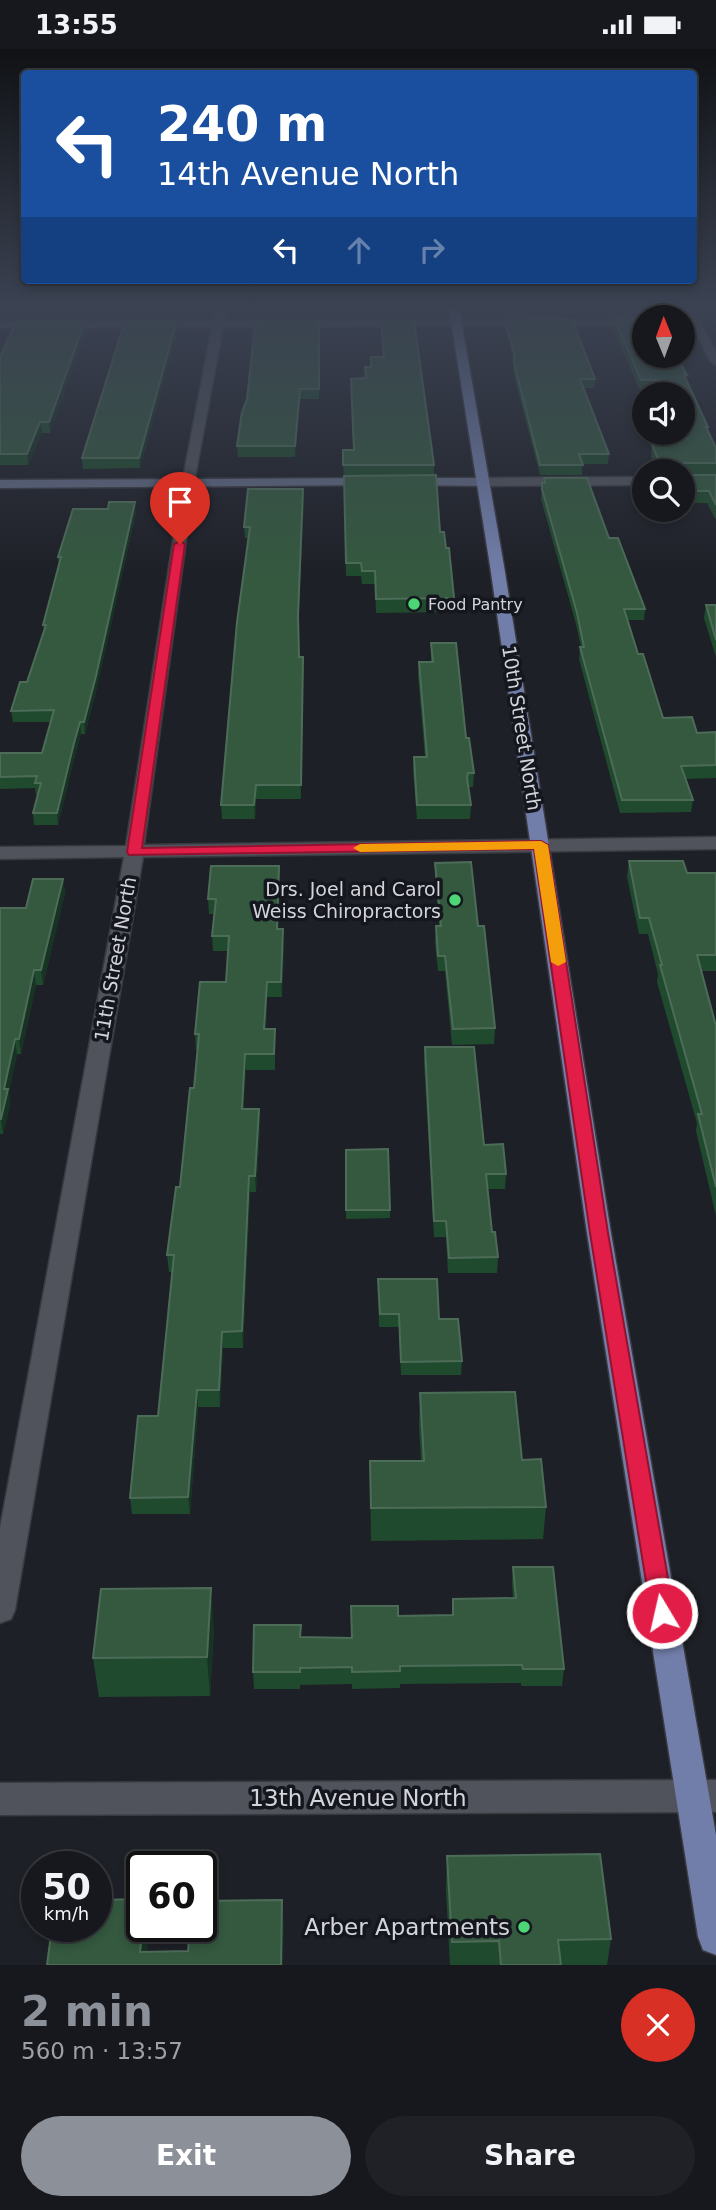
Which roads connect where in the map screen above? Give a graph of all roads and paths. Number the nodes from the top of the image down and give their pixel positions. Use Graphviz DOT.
graph roads {
  1 [pos="204,397"];
  2 [pos="470,397"];
  3 [pos="632,481"];
  4 [pos="484,482"];
  5 [pos="188,483"];
  6 [pos="0,485"];
  7 [pos="716,843"];
  8 [pos="541,845"];
  9 [pos="134,852"];
  10 [pos="0,853"];
  11 [pos="0,1610"];
  12 [pos="704,1796"];
  13 [pos="0,1799"];
  14 [pos="716,1937"];
  1 -- 5 [label="street, 11th Street North"];
  2 -- 4 [label="main road, 10th Street North"];
  3 -- 4 [label="street"];
  4 -- 5 [label="street"];
  4 -- 8 [label="main road, 10th Street North"];
  5 -- 6 [label="street"];
  5 -- 9 [label="street, 11th Street North"];
  7 -- 8 [label="street"];
  8 -- 9 [label="street"];
  8 -- 12 [label="main road, 10th Street North"];
  9 -- 10 [label="street"];
  9 -- 11 [label="street, 11th Street North"];
  12 -- 13 [label="street, 13th Avenue North"];
  12 -- 14 [label="main road, 10th Street North"];
}
